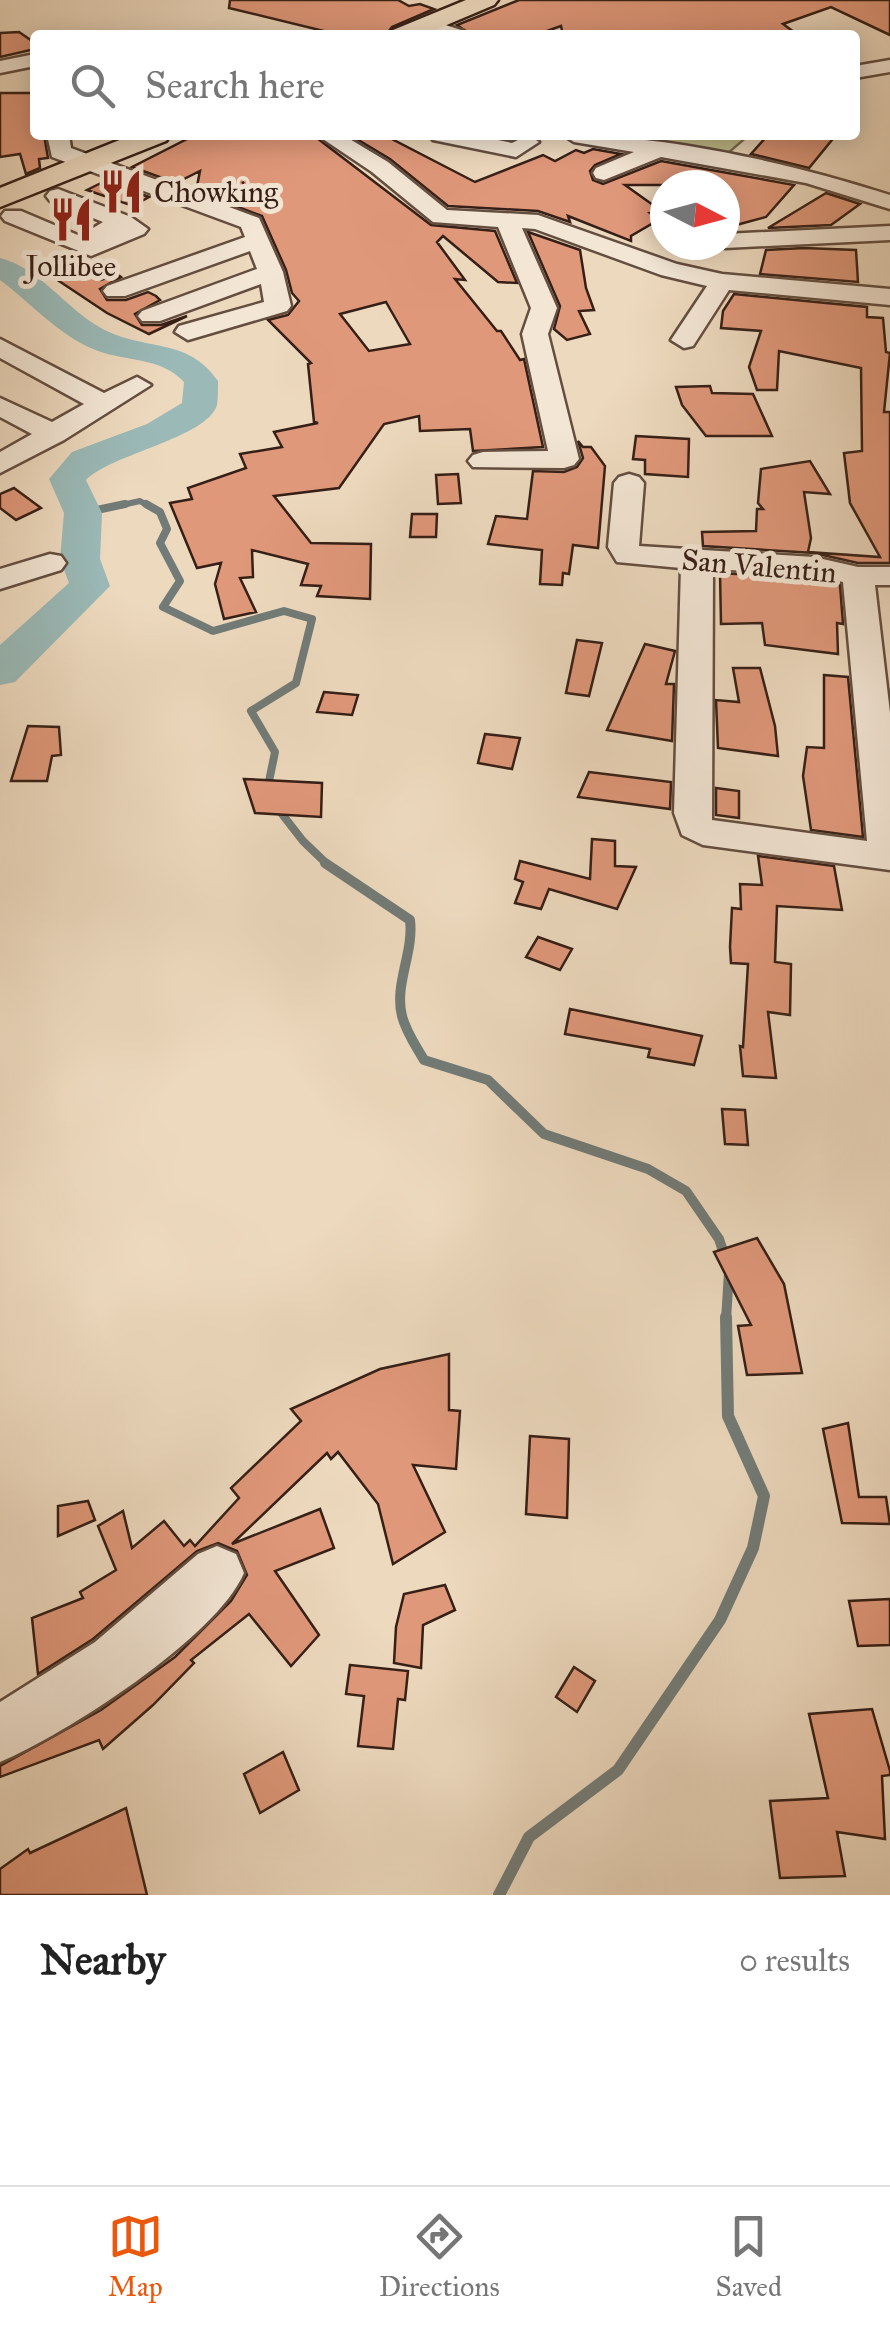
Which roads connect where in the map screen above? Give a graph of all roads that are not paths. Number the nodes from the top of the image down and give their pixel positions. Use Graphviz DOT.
graph roads {
  1 [pos="486,0"];
  2 [pos="441,29"];
  3 [pos="30,61"];
  4 [pos="890,66"];
  5 [pos="0,67"];
  6 [pos="860,71"];
  7 [pos="59,140"];
  8 [pos="144,140"];
  9 [pos="336,140"];
  10 [pos="486,140"];
  11 [pos="521,140"];
  12 [pos="605,140"];
  13 [pos="661,149"];
  14 [pos="86,164"];
  15 [pos="604,173"];
  16 [pos="44,191"];
  17 [pos="890,202"];
  18 [pos="4,208"];
  19 [pos="507,221"];
  20 [pos="259,240"];
  21 [pos="740,241"];
  22 [pos="74,244"];
  23 [pos="886,245"];
  24 [pos="702,260"];
  25 [pos="270,272"];
  26 [pos="690,276"];
  27 [pos="722,282"];
  28 [pos="116,291"];
  29 [pos="884,296"];
  30 [pos="151,316"];
  31 [pos="890,324"];
  32 [pos="188,332"];
  33 [pos="684,340"];
  34 [pos="0,347"];
  35 [pos="137,385"];
  36 [pos="104,404"];
  37 [pos="0,406"];
  38 [pos="54,434"];
  39 [pos="483,461"];
  40 [pos="0,464"];
  41 [pos="629,483"];
  42 [pos="696,561"];
  43 [pos="50,563"];
  44 [pos="874,576"];
  45 [pos="0,578"];
  46 [pos="216,1573"];
  47 [pos="0,1733"];
  1 -- 2 [label="main road"];
  3 -- 5 [label="street"];
  4 -- 6 [label="street"];
  7 -- 14 [label="street"];
  8 -- 14 [label="main road"];
  9 -- 19 [label="street"];
  10 -- 11 [label="street"];
  12 -- 13 [label="street"];
  13 -- 15 [label="street"];
  13 -- 17 [label="street"];
  14 -- 16 [label="main road"];
  14 -- 20 [label="street"];
  14 -- 22 [label="street"];
  16 -- 18 [label="main road"];
  16 -- 22 [label="street"];
  18 -- 22 [label="street"];
  19 -- 26 [label="street"];
  19 -- 39 [label="street"];
  20 -- 25 [label="street"];
  20 -- 28 [label="street"];
  21 -- 23 [label="street"];
  24 -- 26 [label="street"];
  25 -- 30 [label="street"];
  25 -- 32 [label="street"];
  26 -- 27 [label="street"];
  27 -- 29 [label="street"];
  27 -- 33 [label="street"];
  29 -- 31 [label="street"];
  34 -- 36 [label="street"];
  35 -- 36 [label="street"];
  36 -- 38 [label="street"];
  37 -- 38 [label="street"];
  38 -- 40 [label="street"];
  41 -- 42 [label="street, San Valentin"];
  42 -- 44 [label="street, San Valentin"];
  42 -- 44 [label="street"];
  43 -- 45 [label="street"];
  46 -- 47 [label="street"];
}
